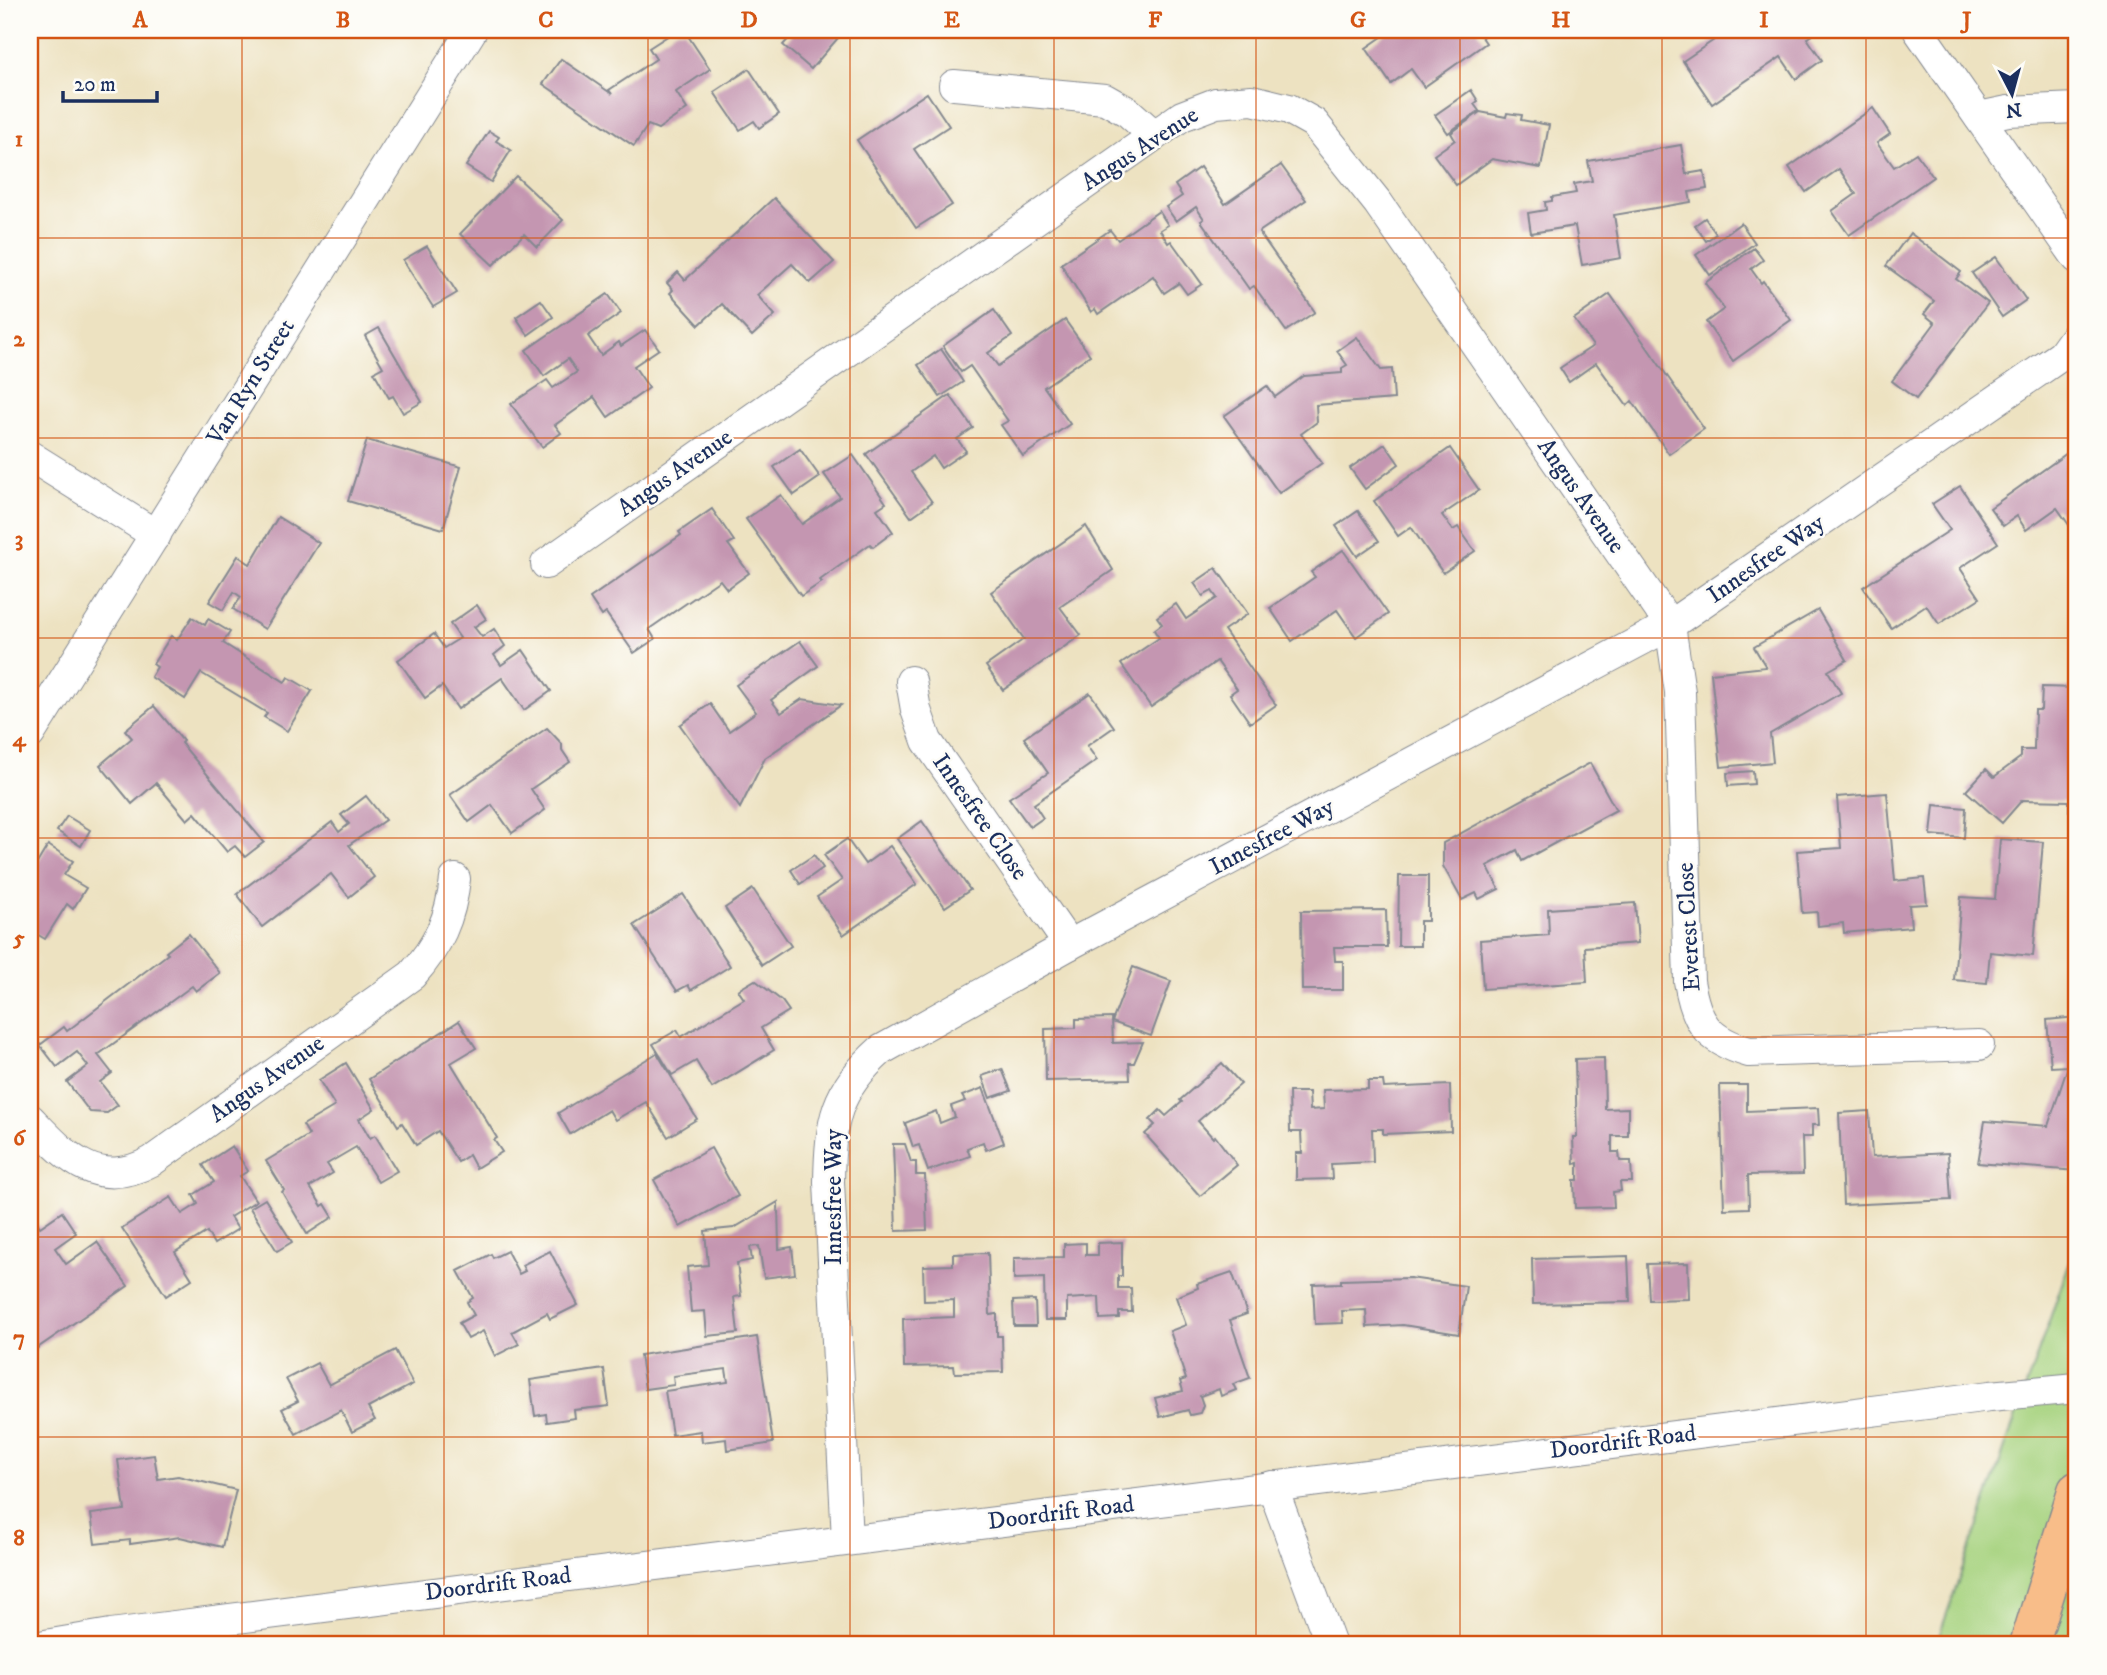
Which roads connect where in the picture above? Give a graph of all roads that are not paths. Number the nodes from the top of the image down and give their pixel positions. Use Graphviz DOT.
graph roads {
  1 [pos="472,30"];
  2 [pos="1918,30"];
  3 [pos="954,85"];
  4 [pos="2077,108"];
  5 [pos="1979,117"];
  6 [pos="1154,135"];
  7 [pos="2077,258"];
  8 [pos="2077,334"];
  9 [pos="30,456"];
  10 [pos="156,534"];
  11 [pos="545,564"];
  12 [pos="1670,625"];
  13 [pos="911,681"];
  14 [pos="30,734"];
  15 [pos="455,879"];
  16 [pos="1069,945"];
  17 [pos="1979,1045"];
  18 [pos="30,1119"];
  19 [pos="2077,1388"];
  20 [pos="1272,1486"];
  21 [pos="2077,1491"];
  22 [pos="846,1540"];
  23 [pos="45,1645"];
  24 [pos="1331,1645"];
  25 [pos="2029,1645"];
  1 -- 10 [label="street, Van Ryn Street"];
  2 -- 5 [label="street"];
  3 -- 6 [label="street"];
  4 -- 5 [label="street"];
  5 -- 7 [label="street"];
  6 -- 11 [label="street, Angus Avenue"];
  6 -- 12 [label="street, Angus Avenue"];
  8 -- 12 [label="street, Innesfree Way"];
  9 -- 10 [label="street"];
  10 -- 14 [label="street, Van Ryn Street"];
  12 -- 16 [label="street, Innesfree Way"];
  12 -- 17 [label="street, Everest Close"];
  13 -- 16 [label="street, Innesfree Close"];
  15 -- 18 [label="street, Angus Avenue"];
  16 -- 22 [label="street, Innesfree Way"];
  19 -- 20 [label="street, Doordrift Road"];
  20 -- 22 [label="street, Doordrift Road"];
  20 -- 24 [label="street"];
  21 -- 25 [label="highway"];
  22 -- 23 [label="street, Doordrift Road"];
}
